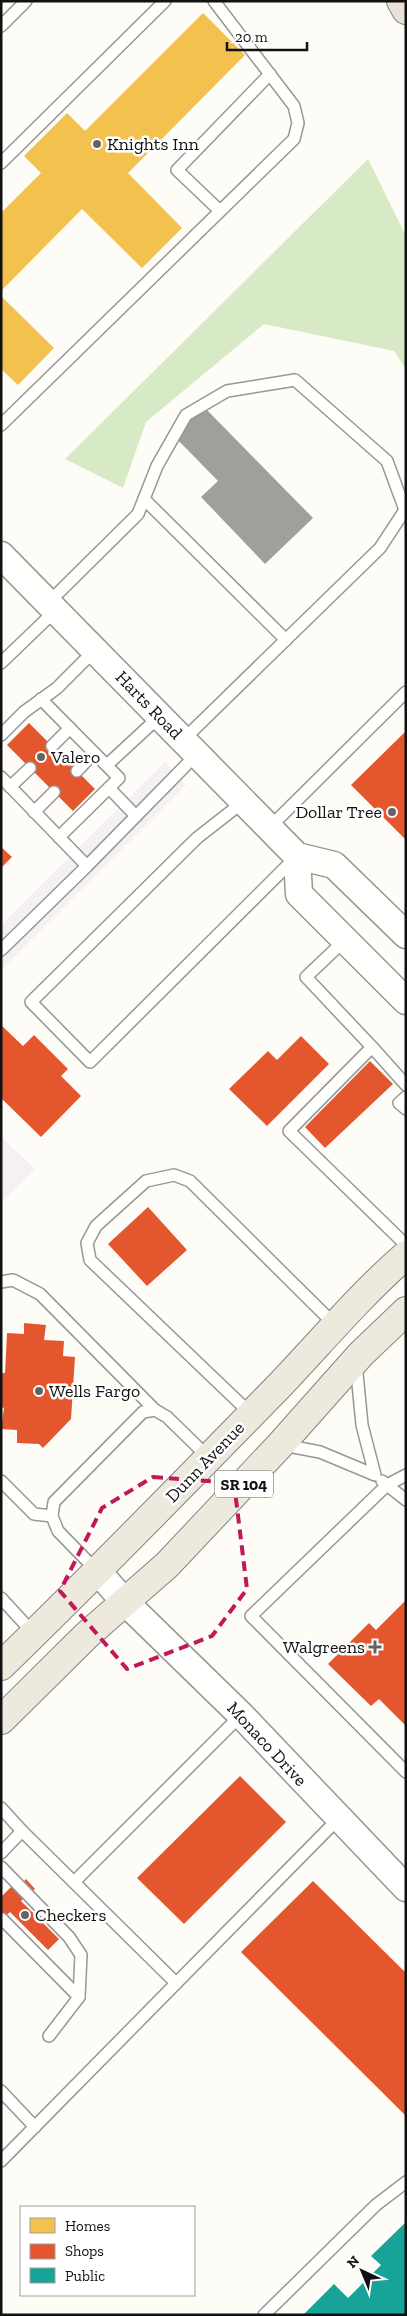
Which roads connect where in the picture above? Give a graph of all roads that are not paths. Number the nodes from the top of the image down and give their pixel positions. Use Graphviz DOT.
graph roads {
  1 [pos="26,1"];
  2 [pos="165,1"];
  3 [pos="214,1"];
  4 [pos="401,1"];
  5 [pos="406,10"];
  6 [pos="1,26"];
  7 [pos="270,74"];
  8 [pos="1,163"];
  9 [pos="220,211"];
  10 [pos="1,425"];
  11 [pos="144,499"];
  12 [pos="1,555"];
  13 [pos="52,606"];
  14 [pos="286,640"];
  15 [pos="96,650"];
  16 [pos="1,663"];
  17 [pos="406,692"];
  18 [pos="41,700"];
  19 [pos="160,716"];
  20 [pos="70,728"];
  21 [pos="1,735"];
  22 [pos="52,746"];
  23 [pos="190,747"];
  24 [pos="94,753"];
  25 [pos="107,765"];
  26 [pos="30,768"];
  27 [pos="77,771"];
  28 [pos="1,777"];
  29 [pos="10,786"];
  30 [pos="109,788"];
  31 [pos="54,792"];
  32 [pos="243,802"];
  33 [pos="34,812"];
  34 [pos="136,816"];
  35 [pos="269,828"];
  36 [pos="59,837"];
  37 [pos="297,856"];
  38 [pos="87,866"];
  39 [pos="406,935"];
  40 [pos="345,940"];
  41 [pos="1,950"];
  42 [pos="406,1001"];
  43 [pos="372,1047"];
  44 [pos="406,1085"];
  45 [pos="406,1096"];
  46 [pos="406,1109"];
  47 [pos="406,1246"];
  48 [pos="406,1255"];
  49 [pos="1,1282"];
  50 [pos="406,1311"];
  51 [pos="337,1326"];
  52 [pos="356,1360"];
  53 [pos="155,1410"];
  54 [pos="251,1414"];
  55 [pos="281,1444"];
  56 [pos="209,1458"];
  57 [pos="375,1475"];
  58 [pos="406,1475"];
  59 [pos="1,1481"];
  60 [pos="386,1485"];
  61 [pos="406,1500"];
  62 [pos="52,1516"];
  63 [pos="98,1571"];
  64 [pos="1,1598"];
  65 [pos="125,1602"];
  66 [pos="34,1634"];
  67 [pos="1,1666"];
  68 [pos="241,1715"];
  69 [pos="1,1720"];
  70 [pos="406,1772"];
  71 [pos="1,1808"];
  72 [pos="338,1819"];
  73 [pos="22,1831"];
  74 [pos="1,1853"];
  75 [pos="1,1867"];
  76 [pos="402,1877"];
  77 [pos="74,1882"];
  78 [pos="2,1919"];
  79 [pos="176,1983"];
  80 [pos="79,1997"];
  81 [pos="49,2036"];
  82 [pos="1,2091"];
  83 [pos="35,2128"];
  84 [pos="1,2161"];
  85 [pos="406,2182"];
  86 [pos="264,2315"];
  1 -- 6 [label="lane"];
  2 -- 8 [label="lane"];
  3 -- 7 [label="lane"];
  4 -- 5 [label="highway"];
  7 -- 9 [label="lane"];
  7 -- 9 [label="lane"];
  9 -- 10 [label="lane"];
  11 -- 13 [label="lane"];
  11 -- 14 [label="lane"];
  11 -- 14 [label="lane"];
  12 -- 13 [label="street, Harts Road"];
  13 -- 15 [label="street, Harts Road"];
  13 -- 16 [label="lane"];
  14 -- 23 [label="lane"];
  15 -- 18 [label="lane"];
  15 -- 19 [label="street, Harts Road"];
  17 -- 35 [label="lane"];
  18 -- 20 [label="lane"];
  18 -- 21 [label="lane"];
  19 -- 23 [label="street, Harts Road"];
  19 -- 25 [label="lane"];
  20 -- 22 [label="lane"];
  20 -- 24 [label="lane"];
  23 -- 32 [label="street, Harts Road"];
  23 -- 34 [label="lane"];
  24 -- 25 [label="lane"];
  24 -- 27 [label="lane"];
  25 -- 30 [label="lane"];
  26 -- 29 [label="lane"];
  28 -- 29 [label="lane"];
  29 -- 33 [label="lane"];
  30 -- 34 [label="lane"];
  30 -- 36 [label="lane"];
  31 -- 33 [label="lane"];
  32 -- 35 [label="street, Harts Road"];
  32 -- 37 [label="lane"];
  33 -- 36 [label="lane"];
  34 -- 38 [label="lane"];
  35 -- 37 [label="street, Harts Road"];
  36 -- 38 [label="lane"];
  37 -- 39 [label="street"];
  37 -- 40 [label="street"];
  38 -- 41 [label="lane"];
  40 -- 42 [label="street"];
  40 -- 43 [label="lane"];
  43 -- 44 [label="lane"];
  43 -- 47 [label="lane"];
  45 -- 46 [label="lane"];
  48 -- 51 [label="main road, Dunn Avenue / SR 104"];
  49 -- 53 [label="lane"];
  50 -- 52 [label="main road, SR 104"];
  51 -- 54 [label="main road, Dunn Avenue / SR 104"];
  51 -- 54 [label="lane"];
  52 -- 55 [label="main road, SR 104"];
  52 -- 57 [label="lane"];
  53 -- 56 [label="lane"];
  53 -- 62 [label="lane"];
  54 -- 56 [label="main road, Dunn Avenue / SR 104"];
  55 -- 57 [label="lane"];
  55 -- 65 [label="main road, SR 104"];
  56 -- 63 [label="main road, Dunn Avenue / SR 104"];
  57 -- 60 [label="lane"];
  58 -- 60 [label="lane"];
  59 -- 62 [label="lane"];
  60 -- 61 [label="lane"];
  60 -- 70 [label="lane"];
  62 -- 63 [label="lane"];
  63 -- 65 [label="street, Monaco Drive"];
  63 -- 66 [label="main road, Dunn Avenue / SR 104"];
  64 -- 66 [label="lane"];
  65 -- 68 [label="street, Monaco Drive"];
  65 -- 69 [label="main road, SR 104"];
  66 -- 67 [label="main road, Dunn Avenue / SR 104"];
  68 -- 72 [label="street, Monaco Drive"];
  68 -- 77 [label="lane"];
  71 -- 73 [label="lane"];
  72 -- 76 [label="street, Monaco Drive"];
  72 -- 79 [label="lane"];
  73 -- 74 [label="lane"];
  73 -- 77 [label="lane"];
  75 -- 80 [label="lane"];
  77 -- 79 [label="lane"];
  78 -- 80 [label="lane"];
  79 -- 83 [label="lane"];
  80 -- 81 [label="lane"];
  82 -- 83 [label="lane"];
  83 -- 84 [label="lane"];
  85 -- 86 [label="lane"];
}
